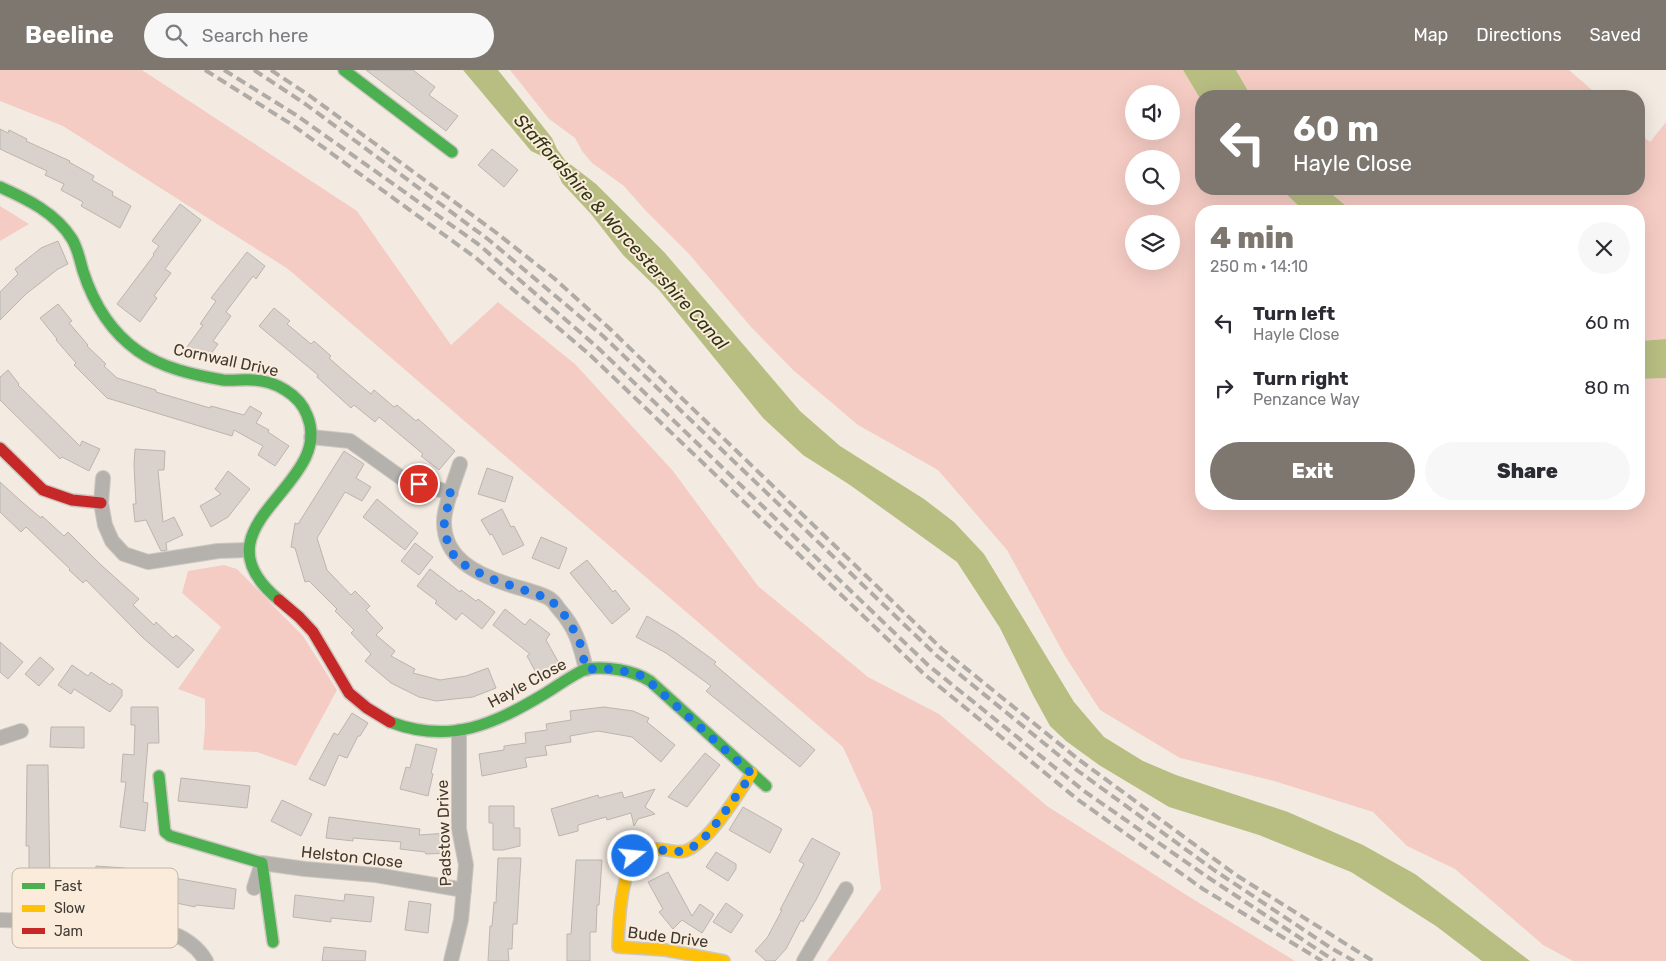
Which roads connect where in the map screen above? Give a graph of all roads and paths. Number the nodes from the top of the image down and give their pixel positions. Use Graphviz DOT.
graph roads {
  1 [pos="344,70"];
  2 [pos="452,152"];
  3 [pos="0,187"];
  4 [pos="311,437"];
  5 [pos="0,448"];
  6 [pos="460,464"];
  7 [pos="103,478"];
  8 [pos="451,493"];
  9 [pos="101,503"];
  10 [pos="248,550"];
  11 [pos="586,669"];
  12 [pos="21,730"];
  13 [pos="459,731"];
  14 [pos="0,738"];
  15 [pos="752,774"];
  16 [pos="159,776"];
  17 [pos="766,786"];
  18 [pos="262,863"];
  19 [pos="254,888"];
  20 [pos="846,889"];
  21 [pos="464,890"];
  22 [pos="178,937"];
  23 [pos="274,942"];
  24 [pos="206,961"];
  25 [pos="451,961"];
  26 [pos="724,961"];
  27 [pos="804,961"];
  1 -- 2 [label="street"];
  3 -- 4 [label="street, Cornwall Drive"];
  4 -- 8 [label="street"];
  4 -- 10 [label="street, Cornwall Drive"];
  5 -- 9 [label="street"];
  6 -- 8 [label="street"];
  7 -- 9 [label="street"];
  8 -- 11 [label="street"];
  9 -- 10 [label="street"];
  10 -- 13 [label="street"];
  11 -- 13 [label="street, Hayle Close"];
  11 -- 15 [label="street, Hayle Close"];
  12 -- 14 [label="street"];
  13 -- 21 [label="street, Padstow Drive"];
  15 -- 17 [label="street, Hayle Close"];
  15 -- 26 [label="street, Bude Drive"];
  16 -- 18 [label="street"];
  18 -- 19 [label="street"];
  18 -- 21 [label="street, Helston Close"];
  18 -- 23 [label="street"];
  20 -- 27 [label="street"];
  21 -- 25 [label="street, Padstow Drive"];
  22 -- 24 [label="street"];
}
